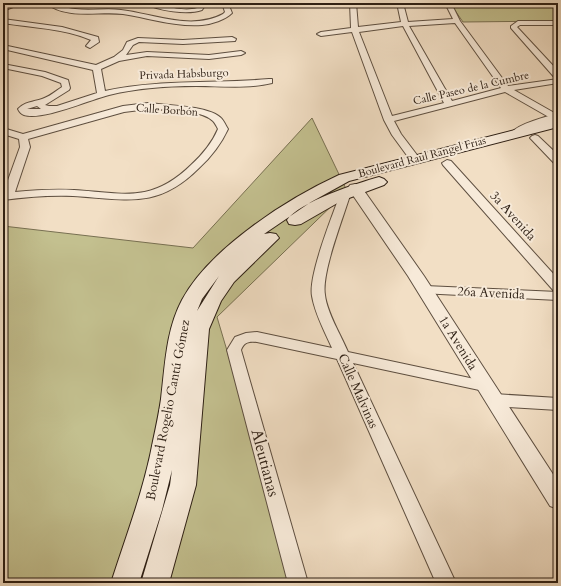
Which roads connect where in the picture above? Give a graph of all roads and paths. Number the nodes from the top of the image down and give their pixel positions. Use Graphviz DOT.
graph roads {
  1 [pos="20,3"];
  2 [pos="49,3"];
  3 [pos="148,3"];
  4 [pos="196,3"];
  5 [pos="225,3"];
  6 [pos="353,3"];
  7 [pos="400,3"];
  8 [pos="448,3"];
  9 [pos="3,9"];
  10 [pos="3,21"];
  11 [pos="457,21"];
  12 [pos="558,23"];
  13 [pos="405,24"];
  14 [pos="356,30"];
  15 [pos="321,34"];
  16 [pos="232,39"];
  17 [pos="90,46"];
  18 [pos="3,47"];
  19 [pos="241,53"];
  20 [pos="117,59"];
  21 [pos="4,67"];
  22 [pos="97,68"];
  23 [pos="558,76"];
  24 [pos="269,81"];
  25 [pos="558,81"];
  26 [pos="506,90"];
  27 [pos="100,94"];
  28 [pos="45,100"];
  29 [pos="449,103"];
  30 [pos="53,109"];
  31 [pos="389,120"];
  32 [pos="558,122"];
  33 [pos="3,131"];
  34 [pos="23,137"];
  35 [pos="535,138"];
  36 [pos="415,159"];
  37 [pos="558,161"];
  38 [pos="447,163"];
  39 [pos="350,190"];
  40 [pos="6,197"];
  41 [pos="301,208"];
  42 [pos="558,287"];
  43 [pos="425,290"];
  44 [pos="558,296"];
  45 [pos="342,354"];
  46 [pos="484,386"];
  47 [pos="494,400"];
  48 [pos="558,404"];
  49 [pos="558,500"];
  50 [pos="125,583"];
  51 [pos="155,583"];
  52 [pos="298,583"];
  53 [pos="446,583"];
  1 -- 9 [label="street"];
  2 -- 5 [label="street"];
  3 -- 4 [label="street"];
  6 -- 14 [label="street"];
  7 -- 13 [label="street"];
  8 -- 11 [label="street"];
  10 -- 17 [label="street"];
  11 -- 13 [label="street"];
  11 -- 26 [label="street"];
  12 -- 23 [label="street"];
  13 -- 14 [label="street"];
  13 -- 29 [label="street"];
  14 -- 15 [label="street"];
  14 -- 31 [label="street"];
  16 -- 20 [label="street"];
  18 -- 22 [label="street"];
  19 -- 20 [label="street"];
  20 -- 22 [label="street"];
  21 -- 28 [label="street"];
  22 -- 27 [label="street"];
  24 -- 27 [label="street, Privada Habsburgo"];
  25 -- 26 [label="street, Calle Paseo de la Cumbre"];
  26 -- 29 [label="street, Calle Paseo de la Cumbre"];
  26 -- 32 [label="street"];
  27 -- 30 [label="street, Privada Habsburgo"];
  28 -- 30 [label="street"];
  28 -- 30 [label="street, Privada Habsburgo"];
  29 -- 31 [label="street, Calle Paseo de la Cumbre"];
  31 -- 36 [label="street"];
  32 -- 35 [label="main road"];
  32 -- 36 [label="main road, Boulevard Raul Rangel Frias"];
  33 -- 34 [label="street"];
  34 -- 40 [label="street"];
  34 -- 40 [label="street, Calle Borbón"];
  35 -- 37 [label="street"];
  35 -- 38 [label="main road"];
  36 -- 41 [label="main road, Boulevard Raul Rangel Frias"];
  38 -- 39 [label="main road"];
  38 -- 42 [label="street, 3a Avenida"];
  39 -- 41 [label="main road"];
  39 -- 43 [label="street, 1a Avenida"];
  39 -- 45 [label="street, Calle Malvinas"];
  41 -- 50 [label="main road, Boulevard Rogelio Cantú Gómez"];
  41 -- 51 [label="main road, Boulevard Rogelio Cantú Gómez"];
  43 -- 44 [label="street, 26a Avenida"];
  43 -- 46 [label="street, 1a Avenida"];
  45 -- 46 [label="street"];
  45 -- 52 [label="street, Aleutianas"];
  45 -- 53 [label="street, Calle Malvinas"];
  46 -- 47 [label="street, 1a Avenida"];
  47 -- 48 [label="street"];
  47 -- 49 [label="street, 1a Avenida"];
}
